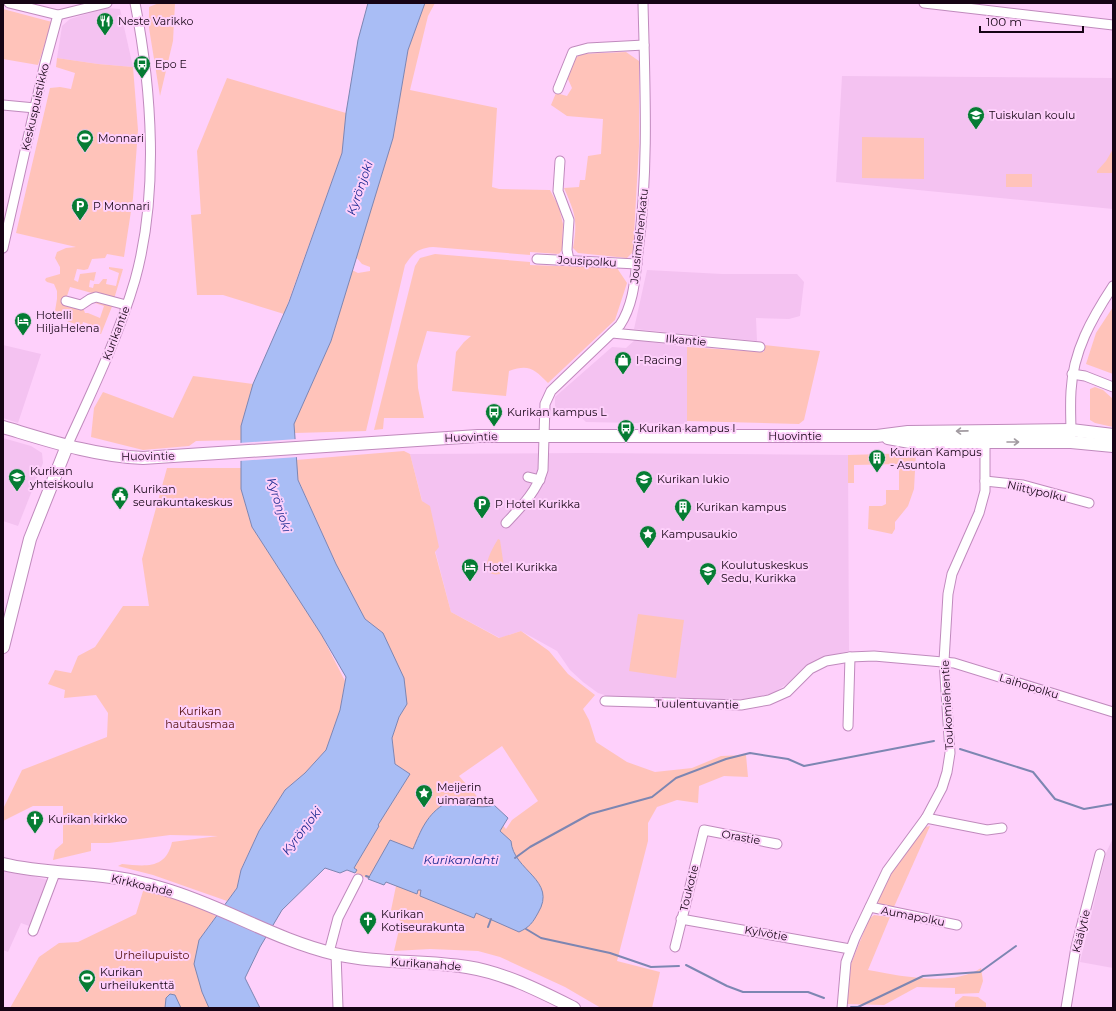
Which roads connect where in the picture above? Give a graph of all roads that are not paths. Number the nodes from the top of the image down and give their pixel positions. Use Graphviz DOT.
graph roads {
  1 [pos="9,3"];
  2 [pos="107,3"];
  3 [pos="135,3"];
  4 [pos="643,3"];
  5 [pos="924,3"];
  6 [pos="58,15"];
  7 [pos="1113,25"];
  8 [pos="644,45"];
  9 [pos="558,89"];
  10 [pos="3,105"];
  11 [pos="34,108"];
  12 [pos="560,161"];
  13 [pos="3,248"];
  14 [pos="537,259"];
  15 [pos="569,260"];
  16 [pos="637,264"];
  17 [pos="1113,286"];
  18 [pos="66,301"];
  19 [pos="126,305"];
  20 [pos="612,333"];
  21 [pos="760,347"];
  22 [pos="1072,374"];
  23 [pos="1113,387"];
  24 [pos="3,427"];
  25 [pos="1113,435"];
  26 [pos="544,436"];
  27 [pos="1071,436"];
  28 [pos="985,437"];
  29 [pos="67,446"];
  30 [pos="1113,446"];
  31 [pos="528,477"];
  32 [pos="540,480"];
  33 [pos="986,481"];
  34 [pos="1088,504"];
  35 [pos="506,523"];
  36 [pos="3,648"];
  37 [pos="850,657"];
  38 [pos="944,660"];
  39 [pos="605,701"];
  40 [pos="1113,712"];
  41 [pos="848,726"];
  42 [pos="926,818"];
  43 [pos="1002,828"];
  44 [pos="704,830"];
  45 [pos="777,844"];
  46 [pos="1100,854"];
  47 [pos="3,864"];
  48 [pos="55,873"];
  49 [pos="358,880"];
  50 [pos="870,907"];
  51 [pos="681,919"];
  52 [pos="957,925"];
  53 [pos="33,931"];
  54 [pos="274,935"];
  55 [pos="675,947"];
  56 [pos="850,949"];
  57 [pos="333,953"];
  58 [pos="338,1008"];
  59 [pos="574,1008"];
  60 [pos="842,1008"];
  61 [pos="1066,1008"];
  1 -- 6 [label="street"];
  2 -- 6 [label="street"];
  3 -- 19 [label="street, Kurikantie"];
  4 -- 8 [label="street, Jousimiehenkatu"];
  5 -- 7 [label="street"];
  6 -- 11 [label="street, Keskuspuistikko"];
  8 -- 9 [label="street"];
  8 -- 16 [label="street, Jousimiehenkatu"];
  10 -- 11 [label="street"];
  11 -- 13 [label="street, Keskuspuistikko"];
  12 -- 15 [label="street"];
  14 -- 15 [label="street, Jousipolku"];
  15 -- 16 [label="street, Jousipolku"];
  16 -- 20 [label="street, Jousimiehenkatu"];
  17 -- 22 [label="street"];
  18 -- 19 [label="street"];
  19 -- 29 [label="street, Kurikantie"];
  20 -- 21 [label="street, Ilkantie"];
  20 -- 26 [label="street, Jousimiehenkatu"];
  22 -- 23 [label="street"];
  22 -- 27 [label="street"];
  24 -- 29 [label="main road, Huovintie"];
  25 -- 27 [label="main road, Huovintie"];
  26 -- 28 [label="main road, Huovintie"];
  26 -- 29 [label="main road, Huovintie"];
  26 -- 32 [label="street, Jousimiehenkatu"];
  27 -- 28 [label="main road, Huovintie"];
  27 -- 30 [label="main road, Huovintie"];
  28 -- 33 [label="street, Toukomiehentie"];
  29 -- 36 [label="main road, Kurikantie"];
  31 -- 32 [label="street"];
  32 -- 35 [label="street"];
  33 -- 34 [label="street, Niittypolku"];
  33 -- 38 [label="street, Toukomiehentie"];
  37 -- 38 [label="street, Tuulentuvantie"];
  37 -- 39 [label="street, Tuulentuvantie"];
  37 -- 41 [label="street"];
  38 -- 40 [label="street, Laihopolku"];
  38 -- 42 [label="street, Toukomiehentie"];
  42 -- 43 [label="street"];
  42 -- 50 [label="street, Toukomiehentie"];
  44 -- 45 [label="street, Orastie"];
  44 -- 51 [label="street, Toukotie"];
  46 -- 61 [label="street, Käälytie"];
  47 -- 48 [label="main road, Kirkkoahde"];
  48 -- 53 [label="street"];
  48 -- 54 [label="main road, Kirkkoahde"];
  49 -- 57 [label="street"];
  50 -- 52 [label="street, Aumapolku"];
  50 -- 56 [label="street, Toukomiehentie"];
  51 -- 55 [label="street, Toukotie"];
  51 -- 56 [label="street, Kylvötie"];
  54 -- 57 [label="main road, Kurikanahde"];
  56 -- 60 [label="street, Toukomiehentie"];
  57 -- 58 [label="street"];
  57 -- 59 [label="main road, Kurikanahde"];
}
